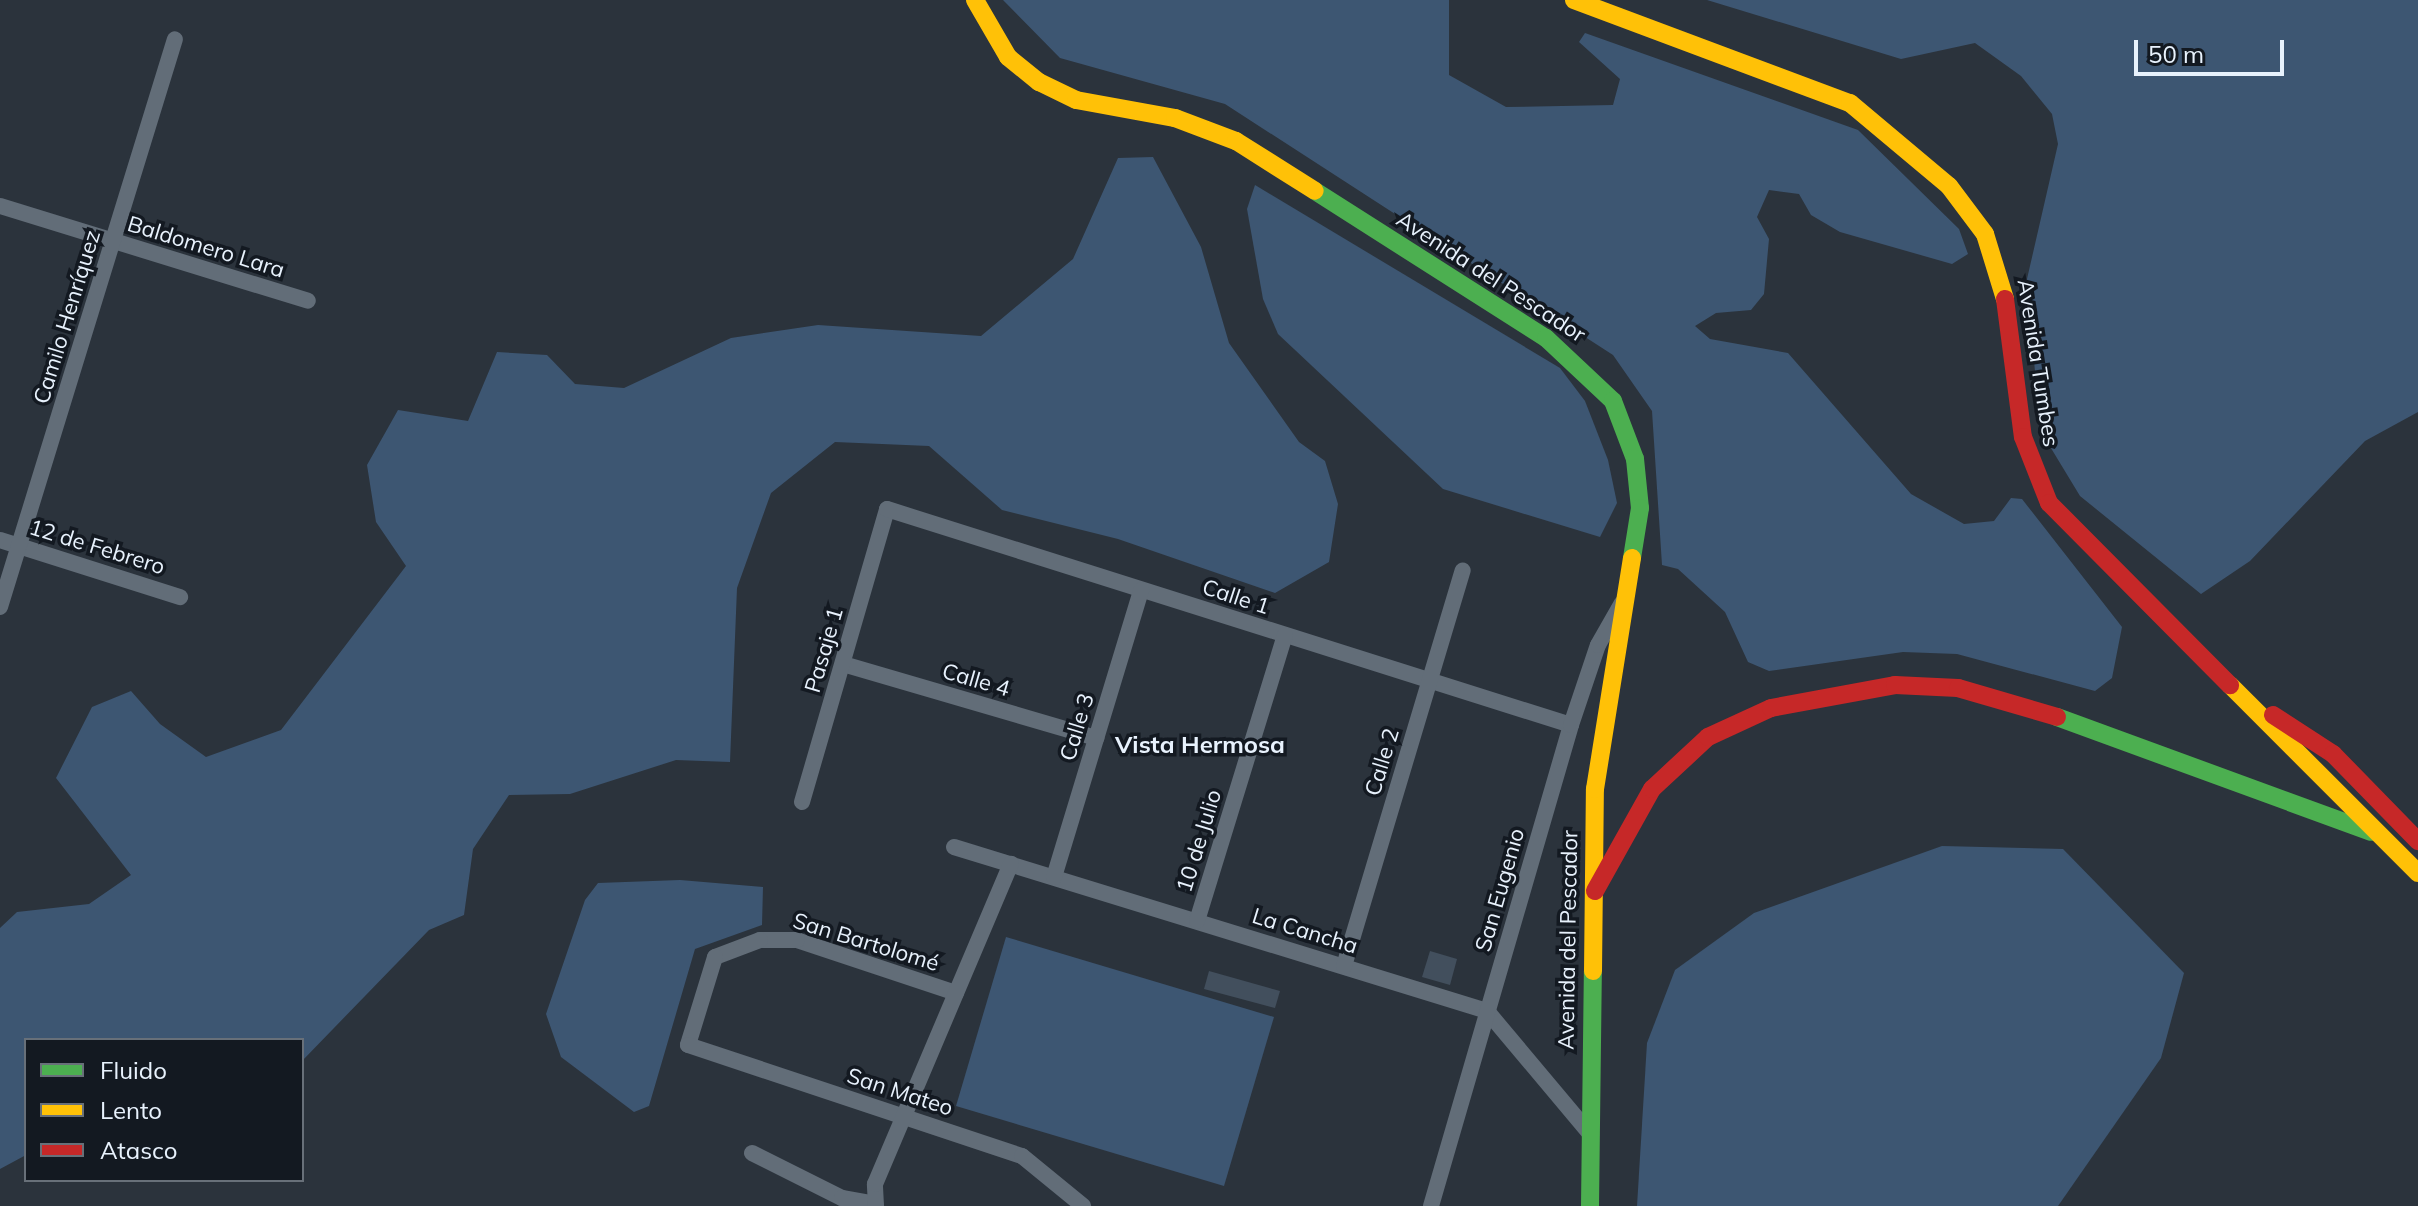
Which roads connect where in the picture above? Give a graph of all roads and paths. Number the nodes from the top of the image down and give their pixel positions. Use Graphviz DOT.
graph roads {
  1 [pos="975,0"];
  2 [pos="1574,0"];
  3 [pos="175,39"];
  4 [pos="0,206"];
  5 [pos="113,242"];
  6 [pos="308,301"];
  7 [pos="887,509"];
  8 [pos="0,540"];
  9 [pos="19,546"];
  10 [pos="1463,570"];
  11 [pos="1141,590"];
  12 [pos="1628,594"];
  13 [pos="180,597"];
  14 [pos="0,607"];
  15 [pos="1285,635"];
  16 [pos="843,664"];
  17 [pos="1430,681"];
  18 [pos="2253,705"];
  19 [pos="1571,725"];
  20 [pos="1096,738"];
  21 [pos="802,802"];
  22 [pos="2381,836"];
  23 [pos="2418,841"];
  24 [pos="954,847"];
  25 [pos="2418,850"];
  26 [pos="1011,864"];
  27 [pos="2418,873"];
  28 [pos="1054,877"];
  29 [pos="1592,897"];
  30 [pos="1197,921"];
  31 [pos="1344,966"];
  32 [pos="956,993"];
  33 [pos="1487,1011"];
  34 [pos="688,1045"];
  35 [pos="903,1115"];
  36 [pos="1591,1135"];
  37 [pos="752,1153"];
  38 [pos="875,1205"];
  39 [pos="1083,1206"];
  40 [pos="1431,1206"];
  41 [pos="1590,1206"];
  1 -- 12 [label="main road, Avenida del Pescador"];
  2 -- 18 [label="main road, Avenida Tumbes"];
  3 -- 5 [label="street, Camilo Henríquez"];
  4 -- 5 [label="street, Baldomero Lara"];
  5 -- 6 [label="street, Baldomero Lara"];
  5 -- 9 [label="street, Camilo Henríquez"];
  7 -- 11 [label="street, Calle 1"];
  7 -- 16 [label="street, Pasaje 1"];
  8 -- 9 [label="street, 12 de Febrero"];
  9 -- 13 [label="street, 12 de Febrero"];
  9 -- 14 [label="street, Camilo Henríquez"];
  10 -- 17 [label="street, Calle 2"];
  11 -- 15 [label="street, Calle 1"];
  11 -- 20 [label="street, Calle 3"];
  12 -- 19 [label="street, San Eugenio"];
  12 -- 29 [label="main road, Avenida del Pescador"];
  15 -- 17 [label="street, Calle 1"];
  15 -- 30 [label="street, 10 de Julio"];
  16 -- 20 [label="street, Calle 4"];
  16 -- 21 [label="street, Pasaje 1"];
  17 -- 19 [label="street, Calle 1"];
  17 -- 31 [label="street, Calle 2"];
  18 -- 22 [label="main road, Avenida Tumbes"];
  18 -- 23 [label="main road, Avenida Tumbes"];
  19 -- 33 [label="street, San Eugenio"];
  20 -- 28 [label="street, Calle 3"];
  22 -- 25 [label="main road, Avenida Tumbes"];
  22 -- 27 [label="main road, Avenida Tumbes"];
  22 -- 29 [label="main road, Avenida Tumbes"];
  24 -- 26 [label="street, La Cancha"];
  26 -- 28 [label="street, La Cancha"];
  26 -- 32 [label="street"];
  28 -- 30 [label="street, La Cancha"];
  29 -- 36 [label="main road, Avenida del Pescador"];
  30 -- 31 [label="street, La Cancha"];
  31 -- 33 [label="street, La Cancha"];
  32 -- 34 [label="street, San Bartolomé"];
  32 -- 35 [label="street"];
  33 -- 36 [label="street"];
  33 -- 40 [label="street, San Eugenio"];
  34 -- 35 [label="street, San Mateo"];
  35 -- 38 [label="street"];
  35 -- 39 [label="street, San Mateo"];
  36 -- 41 [label="main road, Avenida del Pescador"];
  37 -- 38 [label="street"];
}
